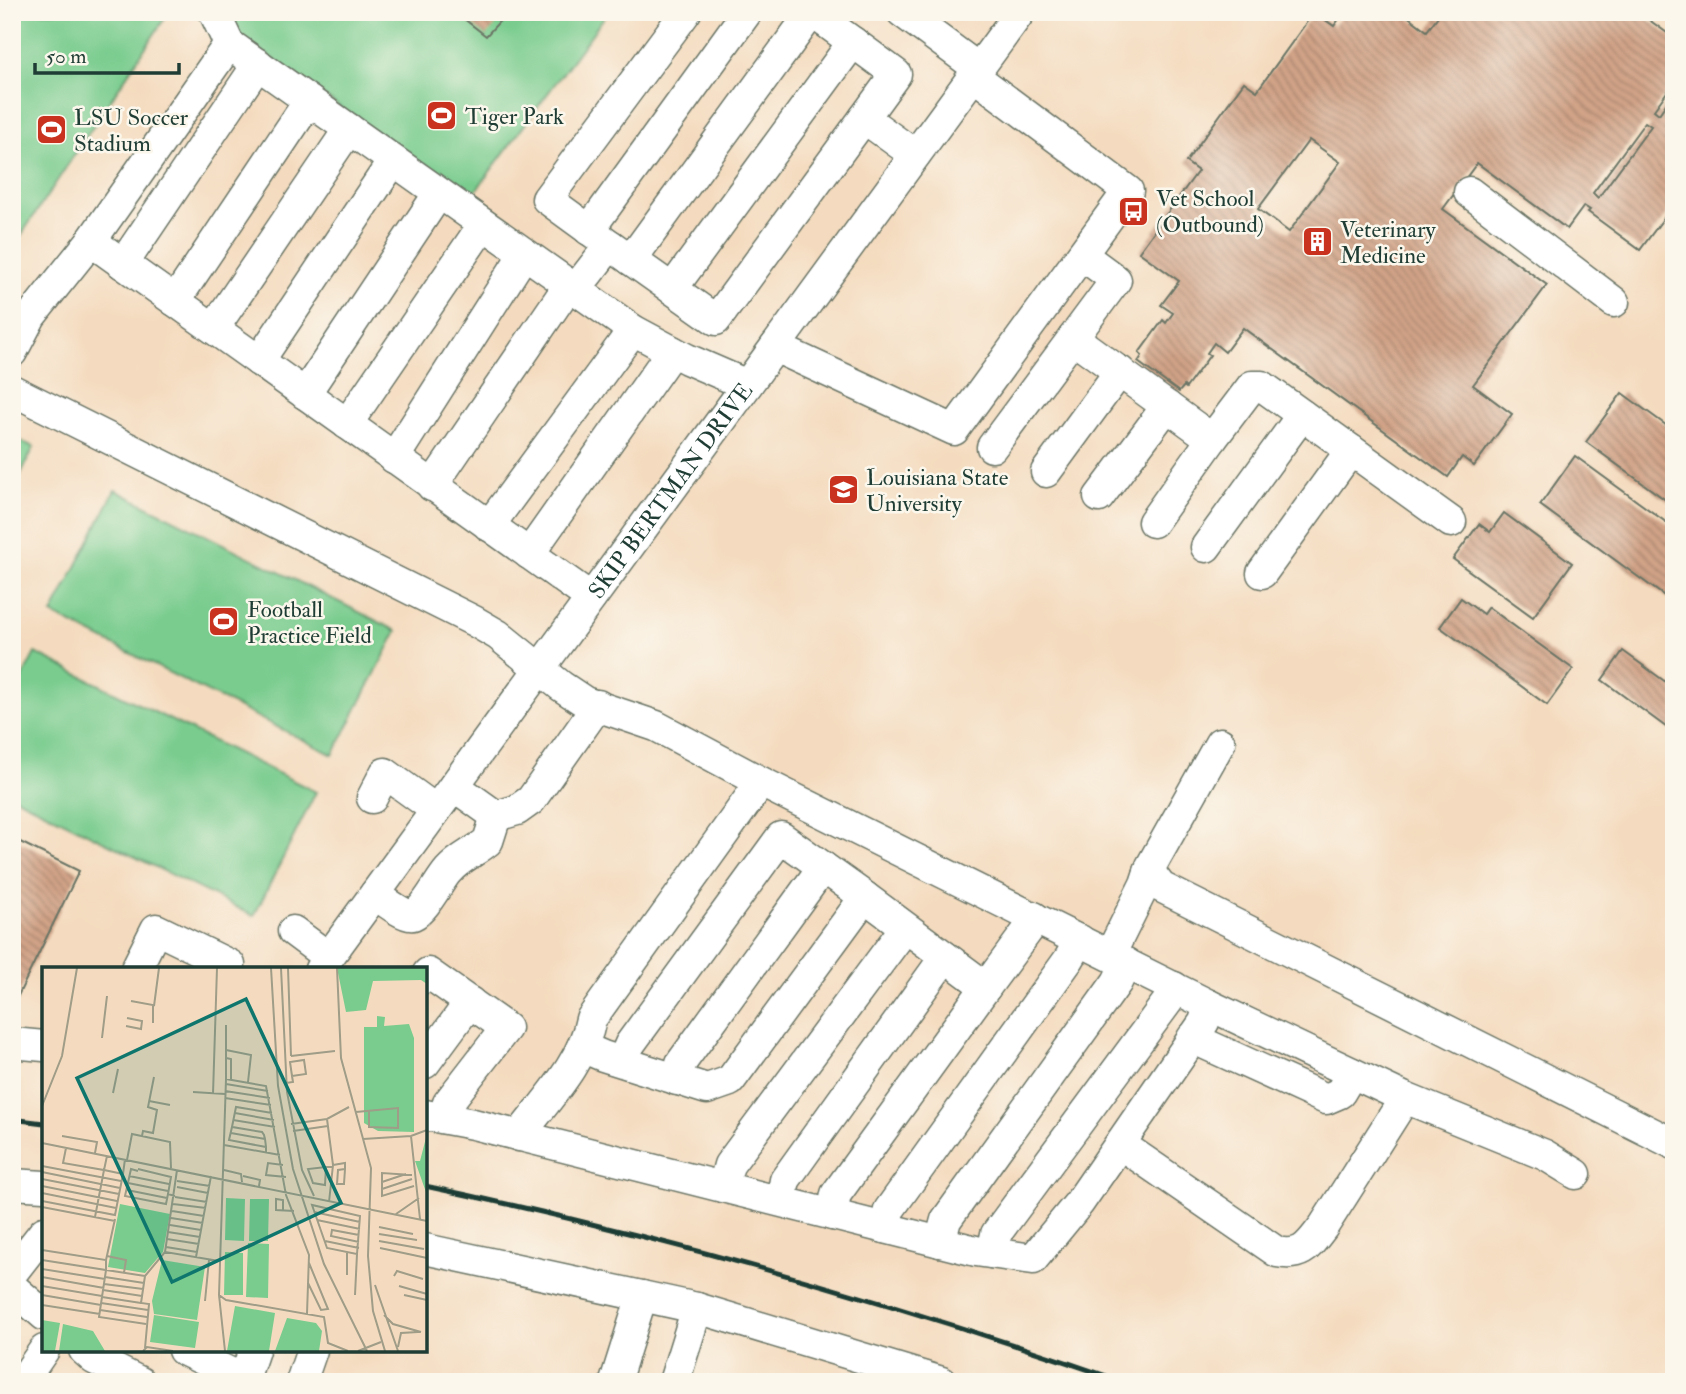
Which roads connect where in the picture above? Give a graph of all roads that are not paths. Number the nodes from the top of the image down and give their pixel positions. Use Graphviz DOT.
graph roads {
  1 [pos="215,12"];
  2 [pos="686,12"];
  3 [pos="747,12"];
  4 [pos="812,12"];
  5 [pos="902,12"];
  6 [pos="1020,12"];
  7 [pos="853,43"];
  8 [pos="229,44"];
  9 [pos="258,64"];
  10 [pos="976,72"];
  11 [pos="309,101"];
  12 [pos="864,118"];
  13 [pos="349,129"];
  14 [pos="915,155"];
  15 [pos="393,161"];
  16 [pos="1469,192"];
  17 [pos="439,193"];
  18 [pos="483,225"];
  19 [pos="91,241"];
  20 [pos="610,245"];
  21 [pos="524,254"];
  22 [pos="1082,255"];
  23 [pos="123,264"];
  24 [pos="572,288"];
  25 [pos="672,289"];
  26 [pos="175,301"];
  27 [pos="1614,302"];
  28 [pos="21,311"];
  29 [pos="214,328"];
  30 [pos="633,330"];
  31 [pos="1073,338"];
  32 [pos="775,347"];
  33 [pos="672,351"];
  34 [pos="12,352"];
  35 [pos="259,360"];
  36 [pos="1120,371"];
  37 [pos="747,385"];
  38 [pos="12,390"];
  39 [pos="305,394"];
  40 [pos="1167,406"];
  41 [pos="1303,415"];
  42 [pos="347,424"];
  43 [pos="1212,439"];
  44 [pos="992,447"];
  45 [pos="1351,450"];
  46 [pos="394,458"];
  47 [pos="1046,472"];
  48 [pos="432,486"];
  49 [pos="1099,497"];
  50 [pos="1153,522"];
  51 [pos="1451,522"];
  52 [pos="489,526"];
  53 [pos="1206,547"];
  54 [pos="529,554"];
  55 [pos="1262,573"];
  56 [pos="591,598"];
  57 [pos="540,668"];
  58 [pos="598,705"];
  59 [pos="1220,743"];
  60 [pos="761,782"];
  61 [pos="372,798"];
  62 [pos="445,798"];
  63 [pos="496,816"];
  64 [pos="823,867"];
  65 [pos="1147,878"];
  66 [pos="375,894"];
  67 [pos="865,897"];
  68 [pos="1034,916"];
  69 [pos="905,928"];
  70 [pos="293,931"];
  71 [pos="1080,940"];
  72 [pos="1119,949"];
  73 [pos="945,957"];
  74 [pos="324,963"];
  75 [pos="137,967"];
  76 [pos="229,967"];
  77 [pos="427,975"];
  78 [pos="986,987"];
  79 [pos="1174,987"];
  80 [pos="470,1002"];
  81 [pos="1209,1005"];
  82 [pos="1192,1038"];
  83 [pos="12,1042"];
  84 [pos="42,1046"];
  85 [pos="582,1047"];
  86 [pos="427,1060"];
  87 [pos="622,1062"];
  88 [pos="1352,1073"];
  89 [pos="677,1080"];
  90 [pos="1405,1098"];
  91 [pos="434,1117"];
  92 [pos="519,1136"];
  93 [pos="1120,1143"];
  94 [pos="1674,1144"];
  95 [pos="1576,1174"];
  96 [pos="723,1187"];
  97 [pos="780,1201"];
  98 [pos="832,1214"];
  99 [pos="885,1228"];
  100 [pos="42,1236"];
  101 [pos="940,1242"];
  102 [pos="427,1249"];
  103 [pos="992,1253"];
  104 [pos="12,1273"];
  105 [pos="12,1287"];
  106 [pos="642,1296"];
  107 [pos="697,1308"];
  108 [pos="42,1313"];
  109 [pos="43,1352"];
  110 [pos="86,1352"];
  111 [pos="187,1352"];
  112 [pos="253,1352"];
  113 [pos="311,1352"];
  114 [pos="108,1375"];
  115 [pos="246,1381"];
  116 [pos="22,1382"];
  117 [pos="140,1382"];
  118 [pos="301,1382"];
  119 [pos="615,1382"];
  120 [pos="674,1382"];
  121 [pos="942,1382"];
  1 -- 8 [label="street"];
  2 -- 20 [label="street"];
  3 -- 20 [label="street"];
  4 -- 7 [label="street"];
  4 -- 20 [label="street"];
  5 -- 10 [label="street"];
  6 -- 10 [label="street, SKIP BERTMAN DRIVE"];
  7 -- 12 [label="street"];
  7 -- 25 [label="street"];
  8 -- 9 [label="street"];
  8 -- 19 [label="street"];
  9 -- 11 [label="street"];
  9 -- 23 [label="street"];
  10 -- 14 [label="street, SKIP BERTMAN DRIVE"];
  10 -- 22 [label="street"];
  11 -- 13 [label="street"];
  11 -- 26 [label="street"];
  12 -- 14 [label="street"];
  12 -- 25 [label="street"];
  13 -- 15 [label="street"];
  13 -- 29 [label="street"];
  14 -- 32 [label="street, SKIP BERTMAN DRIVE"];
  15 -- 17 [label="street"];
  15 -- 35 [label="street"];
  16 -- 27 [label="street"];
  17 -- 18 [label="street"];
  17 -- 39 [label="street"];
  18 -- 21 [label="street"];
  18 -- 42 [label="street"];
  19 -- 23 [label="street"];
  19 -- 28 [label="street"];
  20 -- 24 [label="street"];
  20 -- 25 [label="street"];
  21 -- 24 [label="street"];
  21 -- 46 [label="street"];
  22 -- 31 [label="street"];
  22 -- 32 [label="street"];
  23 -- 26 [label="street"];
  24 -- 30 [label="street"];
  24 -- 48 [label="street"];
  26 -- 29 [label="street"];
  28 -- 34 [label="street"];
  29 -- 35 [label="street"];
  30 -- 33 [label="street"];
  30 -- 52 [label="street"];
  31 -- 36 [label="street"];
  31 -- 44 [label="street"];
  32 -- 37 [label="street, SKIP BERTMAN DRIVE"];
  33 -- 37 [label="street"];
  33 -- 54 [label="street"];
  35 -- 39 [label="street"];
  36 -- 40 [label="street"];
  36 -- 47 [label="street"];
  37 -- 56 [label="street, SKIP BERTMAN DRIVE"];
  38 -- 57 [label="street"];
  39 -- 42 [label="street"];
  40 -- 43 [label="street"];
  40 -- 49 [label="street"];
  41 -- 43 [label="street"];
  41 -- 45 [label="street"];
  41 -- 53 [label="street"];
  42 -- 46 [label="street"];
  43 -- 50 [label="street"];
  45 -- 51 [label="street"];
  45 -- 55 [label="street"];
  46 -- 48 [label="street"];
  48 -- 52 [label="street"];
  52 -- 54 [label="street"];
  54 -- 56 [label="street"];
  56 -- 57 [label="street, SKIP BERTMAN DRIVE"];
  57 -- 58 [label="street"];
  57 -- 62 [label="street, SKIP BERTMAN DRIVE"];
  58 -- 60 [label="street"];
  58 -- 63 [label="street"];
  59 -- 65 [label="street"];
  60 -- 68 [label="street"];
  60 -- 85 [label="street"];
  61 -- 62 [label="street"];
  62 -- 63 [label="street"];
  62 -- 66 [label="street, SKIP BERTMAN DRIVE"];
  63 -- 66 [label="street"];
  64 -- 67 [label="street"];
  64 -- 87 [label="street"];
  64 -- 89 [label="street"];
  65 -- 72 [label="street"];
  65 -- 94 [label="street"];
  66 -- 74 [label="street, SKIP BERTMAN DRIVE"];
  67 -- 69 [label="street"];
  67 -- 89 [label="street"];
  68 -- 71 [label="street"];
  68 -- 78 [label="street"];
  69 -- 73 [label="street"];
  69 -- 96 [label="street"];
  70 -- 74 [label="street"];
  71 -- 72 [label="street"];
  71 -- 99 [label="street"];
  72 -- 79 [label="street"];
  72 -- 101 [label="street"];
  73 -- 78 [label="street"];
  73 -- 97 [label="street"];
  75 -- 76 [label="street"];
  77 -- 80 [label="street"];
  78 -- 98 [label="street"];
  79 -- 81 [label="street"];
  79 -- 103 [label="street"];
  80 -- 86 [label="street"];
  80 -- 91 [label="street"];
  81 -- 82 [label="street"];
  81 -- 88 [label="street"];
  82 -- 88 [label="street"];
  82 -- 93 [label="street"];
  83 -- 84 [label="street"];
  85 -- 87 [label="street"];
  85 -- 92 [label="street"];
  87 -- 89 [label="street"];
  88 -- 90 [label="street"];
  90 -- 93 [label="street"];
  90 -- 95 [label="street"];
  91 -- 92 [label="street"];
  92 -- 96 [label="street"];
  93 -- 103 [label="street"];
  96 -- 97 [label="street"];
  97 -- 98 [label="street"];
  98 -- 99 [label="street"];
  99 -- 101 [label="street"];
  100 -- 104 [label="street"];
  101 -- 103 [label="street"];
  102 -- 106 [label="street"];
  105 -- 108 [label="street"];
  106 -- 107 [label="street"];
  106 -- 119 [label="street"];
  107 -- 120 [label="street"];
  107 -- 121 [label="street"];
  109 -- 116 [label="street"];
  110 -- 114 [label="street"];
  111 -- 115 [label="street"];
  112 -- 115 [label="street"];
  113 -- 118 [label="street"];
  114 -- 117 [label="street"];
}
